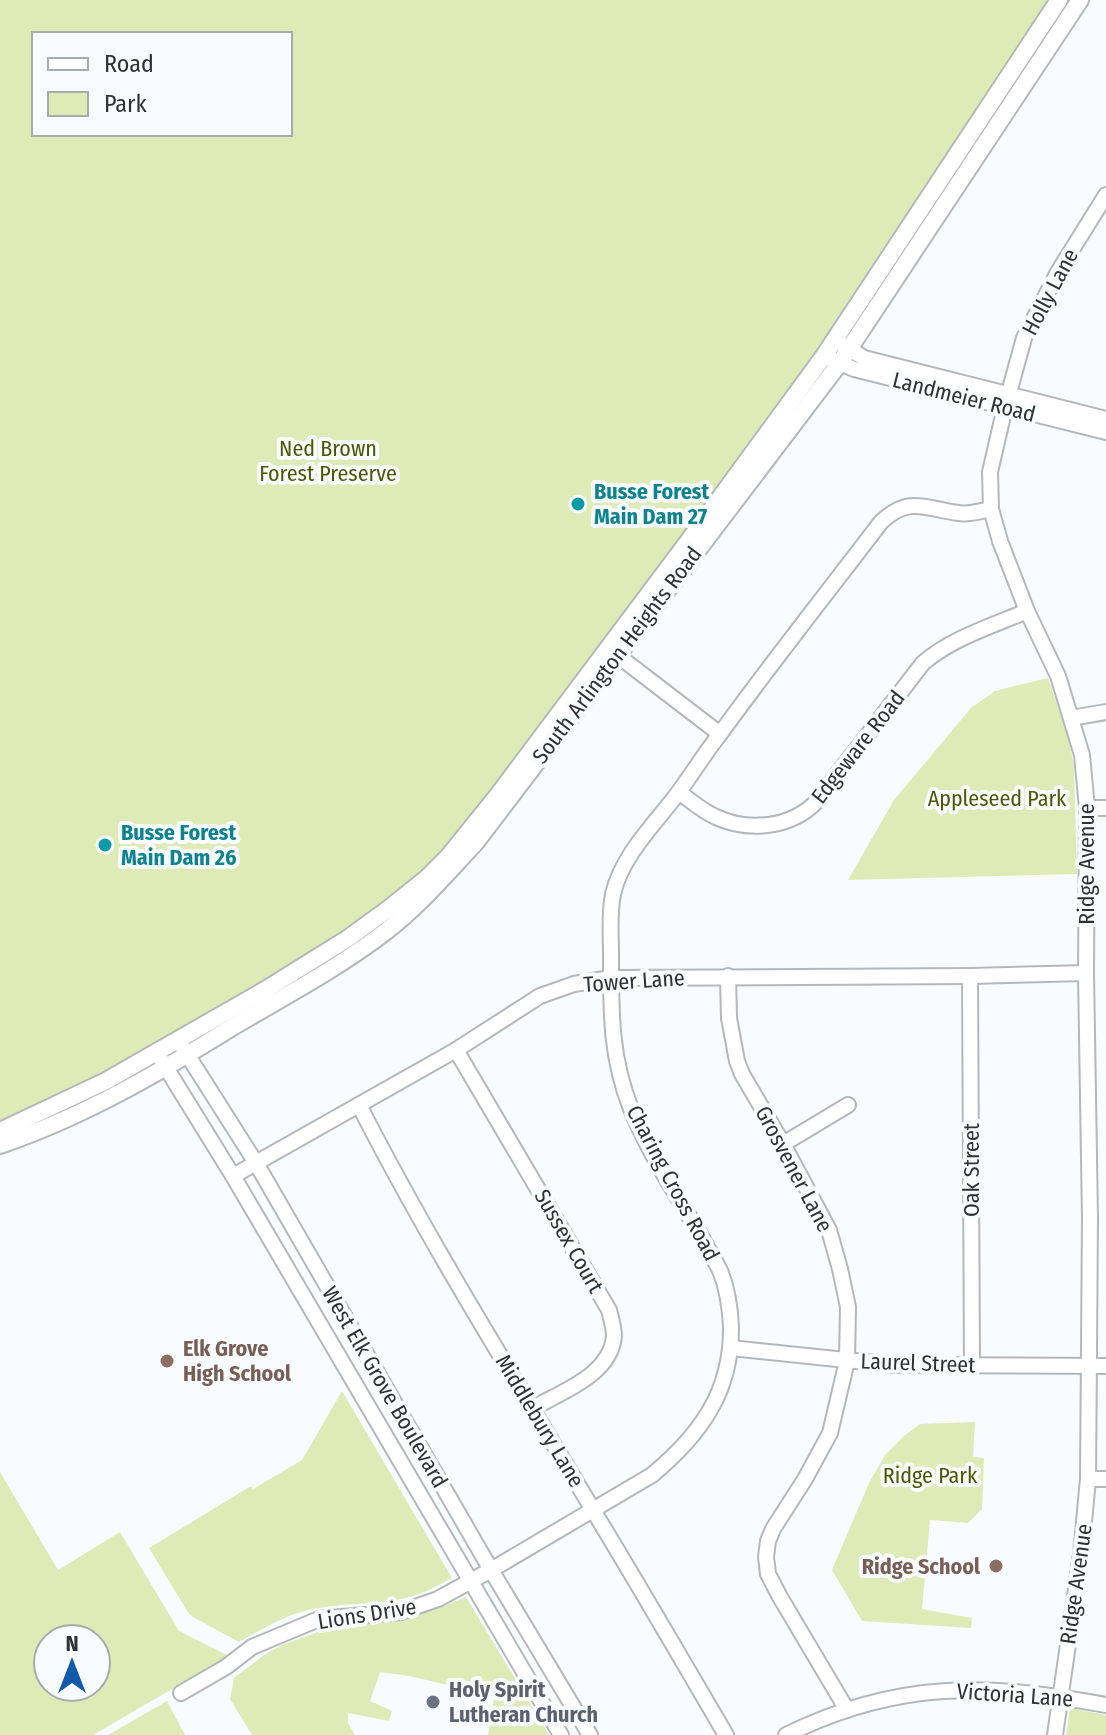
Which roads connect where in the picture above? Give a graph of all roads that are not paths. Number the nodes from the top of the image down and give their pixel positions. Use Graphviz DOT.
graph roads {
  1 [pos="1059,0"];
  2 [pos="1080,0"];
  3 [pos="1106,195"];
  4 [pos="837,353"];
  5 [pos="1006,401"];
  6 [pos="1106,419"];
  7 [pos="1106,432"];
  8 [pos="991,509"];
  9 [pos="1027,611"];
  10 [pos="617,655"];
  11 [pos="1106,712"];
  12 [pos="1071,718"];
  13 [pos="720,734"];
  14 [pos="679,792"];
  15 [pos="1087,808"];
  16 [pos="1106,808"];
  17 [pos="1086,973"];
  18 [pos="728,976"];
  19 [pos="970,976"];
  20 [pos="611,978"];
  21 [pos="178,1040"];
  22 [pos="456,1050"];
  23 [pos="157,1053"];
  24 [pos="188,1055"];
  25 [pos="166,1067"];
  26 [pos="359,1105"];
  27 [pos="848,1105"];
  28 [pos="0,1131"];
  29 [pos="783,1144"];
  30 [pos="0,1145"];
  31 [pos="256,1163"];
  32 [pos="233,1176"];
  33 [pos="731,1348"];
  34 [pos="847,1361"];
  35 [pos="972,1365"];
  36 [pos="1106,1366"];
  37 [pos="1089,1367"];
  38 [pos="531,1409"];
  39 [pos="1088,1479"];
  40 [pos="1106,1479"];
  41 [pos="594,1510"];
  42 [pos="491,1570"];
  43 [pos="471,1582"];
  44 [pos="181,1693"];
  45 [pos="1060,1696"];
  46 [pos="1106,1705"];
  47 [pos="847,1710"];
  48 [pos="561,1735"];
  49 [pos="590,1735"];
  50 [pos="726,1735"];
  51 [pos="786,1735"];
  52 [pos="1055,1735"];
  1 -- 4 [label="main road, South Arlington Heights Road"];
  2 -- 4 [label="main road, South Arlington Heights Road"];
  3 -- 5 [label="street, Holly Lane"];
  4 -- 5 [label="street, Landmeier Road"];
  4 -- 10 [label="main road, South Arlington Heights Road"];
  4 -- 21 [label="main road, South Arlington Heights Road"];
  5 -- 6 [label="street, Landmeier Road"];
  5 -- 7 [label="street, Landmeier Road"];
  5 -- 8 [label="street, Ridge Avenue"];
  8 -- 9 [label="street, Ridge Avenue"];
  8 -- 13 [label="street, Charing Cross Road"];
  9 -- 12 [label="street, Ridge Avenue"];
  9 -- 14 [label="street, Edgeware Road"];
  10 -- 13 [label="street"];
  10 -- 24 [label="main road, South Arlington Heights Road"];
  11 -- 12 [label="street"];
  12 -- 15 [label="street, Ridge Avenue"];
  13 -- 14 [label="street, Charing Cross Road"];
  14 -- 20 [label="street, Charing Cross Road"];
  15 -- 16 [label="street"];
  15 -- 17 [label="street, Ridge Avenue"];
  17 -- 19 [label="street, Tower Lane"];
  17 -- 37 [label="street, Ridge Avenue"];
  18 -- 19 [label="street, Tower Lane"];
  18 -- 20 [label="street, Tower Lane"];
  18 -- 29 [label="street, Grosvener Lane"];
  19 -- 35 [label="street, Oak Street"];
  20 -- 22 [label="street, Tower Lane"];
  20 -- 33 [label="street, Charing Cross Road"];
  21 -- 23 [label="main road, South Arlington Heights Road"];
  21 -- 24 [label="street, West Elk Grove Boulevard"];
  22 -- 26 [label="street, Tower Lane"];
  22 -- 38 [label="street, Sussex Court"];
  23 -- 25 [label="street, West Elk Grove Boulevard"];
  23 -- 28 [label="main road, South Arlington Heights Road"];
  24 -- 25 [label="main road, South Arlington Heights Road"];
  24 -- 31 [label="street, West Elk Grove Boulevard"];
  25 -- 30 [label="main road, South Arlington Heights Road"];
  25 -- 32 [label="street, West Elk Grove Boulevard"];
  26 -- 31 [label="street, Tower Lane"];
  26 -- 38 [label="street, Middlebury Lane"];
  27 -- 29 [label="street"];
  29 -- 34 [label="street, Grosvener Lane"];
  31 -- 32 [label="street, Tower Lane"];
  31 -- 42 [label="street, West Elk Grove Boulevard"];
  32 -- 43 [label="street, West Elk Grove Boulevard"];
  33 -- 34 [label="street, Laurel Street"];
  33 -- 41 [label="street, Charing Cross Road"];
  34 -- 35 [label="street, Laurel Street"];
  34 -- 47 [label="street, Grosvener Lane"];
  35 -- 37 [label="street, Laurel Street"];
  36 -- 37 [label="street, Laurel Street"];
  37 -- 39 [label="street, Ridge Avenue"];
  38 -- 41 [label="street, Middlebury Lane"];
  39 -- 40 [label="street"];
  39 -- 45 [label="street, Ridge Avenue"];
  41 -- 42 [label="street, Charing Cross Road"];
  41 -- 50 [label="street, Middlebury Lane"];
  42 -- 43 [label="street, Charing Cross Road"];
  42 -- 49 [label="street, West Elk Grove Boulevard"];
  43 -- 44 [label="street, Lions Drive"];
  43 -- 48 [label="street, West Elk Grove Boulevard"];
  45 -- 46 [label="street, Victoria Lane"];
  45 -- 47 [label="street, Victoria Lane"];
  45 -- 52 [label="street, Ridge Avenue"];
  47 -- 51 [label="street, Victoria Lane"];
}
